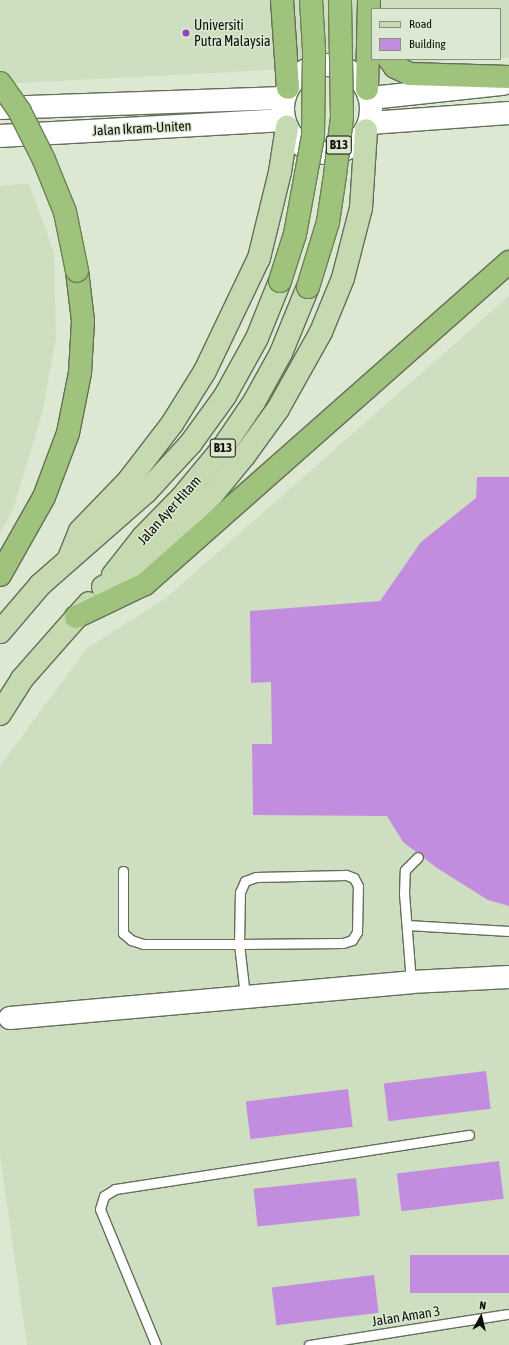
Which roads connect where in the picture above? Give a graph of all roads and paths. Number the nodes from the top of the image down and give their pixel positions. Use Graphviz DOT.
graph roads {
  1 [pos="282,0"];
  2 [pos="311,0"];
  3 [pos="340,0"];
  4 [pos="370,8"];
  5 [pos="390,60"];
  6 [pos="509,77"];
  7 [pos="0,83"];
  8 [pos="509,83"];
  9 [pos="286,93"];
  10 [pos="369,93"];
  11 [pos="0,108"];
  12 [pos="509,112"];
  13 [pos="286,124"];
  14 [pos="368,127"];
  15 [pos="0,136"];
  16 [pos="509,262"];
  17 [pos="280,281"];
  18 [pos="308,287"];
  19 [pos="69,558"];
  20 [pos="0,575"];
  21 [pos="103,587"];
  22 [pos="76,617"];
  23 [pos="0,632"];
  24 [pos="0,714"];
  25 [pos="418,857"];
  26 [pos="123,871"];
  27 [pos="407,925"];
  28 [pos="509,931"];
  29 [pos="239,944"];
  30 [pos="509,977"];
  31 [pos="410,982"];
  32 [pos="245,996"];
  33 [pos="10,1018"];
  34 [pos="469,1135"];
  35 [pos="507,1314"];
  36 [pos="156,1345"];
  37 [pos="309,1345"];
  1 -- 9 [label="highway"];
  2 -- 17 [label="highway, B13, bridge"];
  3 -- 18 [label="highway, B13, bridge"];
  4 -- 10 [label="highway"];
  5 -- 6 [label="highway"];
  7 -- 20 [label="highway, bridge"];
  8 -- 10 [label="main road"];
  9 -- 10 [label="main road"];
  9 -- 11 [label="main road, Jalan Ikram-Uniten"];
  9 -- 13 [label="main road"];
  10 -- 14 [label="main road"];
  12 -- 14 [label="main road"];
  13 -- 14 [label="main road"];
  13 -- 15 [label="main road, Jalan Ikram-Uniten"];
  13 -- 19 [label="main road"];
  14 -- 21 [label="main road"];
  16 -- 22 [label="highway"];
  17 -- 19 [label="main road, Jalan Ayer Hitam / B13"];
  18 -- 21 [label="main road, Jalan Ayer Hitam / B13"];
  19 -- 23 [label="main road, Jalan Ayer Hitam / B13"];
  21 -- 22 [label="main road, Jalan Ayer Hitam / B13"];
  22 -- 24 [label="main road, Jalan Ayer Hitam / B13"];
  25 -- 27 [label="lane"];
  26 -- 29 [label="lane"];
  27 -- 28 [label="lane"];
  27 -- 31 [label="lane"];
  29 -- 29 [label="lane"];
  29 -- 32 [label="lane"];
  30 -- 31 [label="main road"];
  31 -- 32 [label="main road"];
  32 -- 33 [label="main road"];
  34 -- 36 [label="lane"];
  35 -- 37 [label="lane, Jalan Aman 3"];
}
